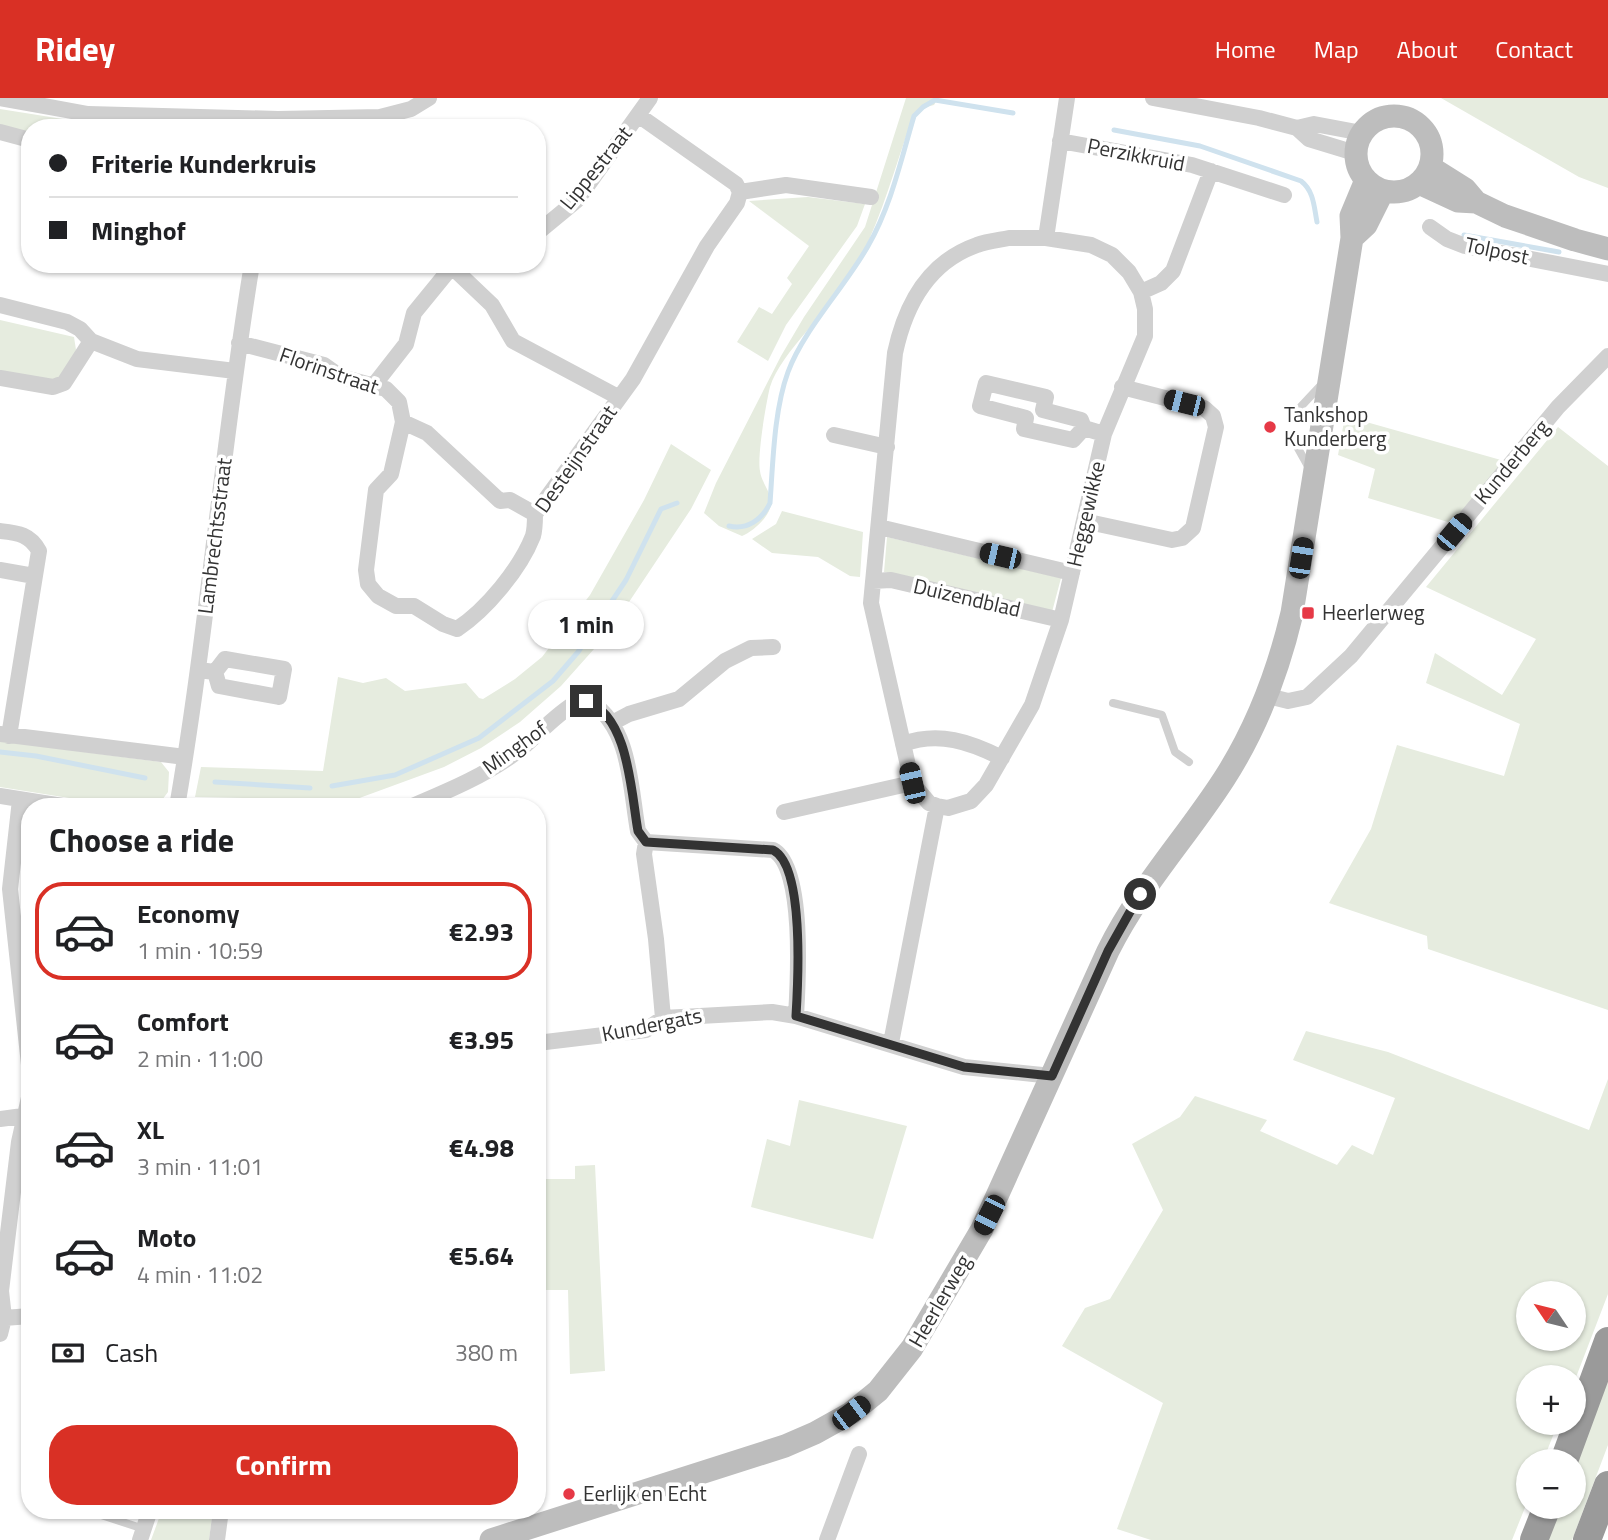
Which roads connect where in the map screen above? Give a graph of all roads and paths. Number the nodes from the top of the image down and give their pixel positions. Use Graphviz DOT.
graph roads {
  1 [pos="0,98"];
  2 [pos="429,98"];
  3 [pos="650,98"];
  4 [pos="1067,98"];
  5 [pos="1153,98"];
  6 [pos="1399,107"];
  7 [pos="638,115"];
  8 [pos="193,119"];
  9 [pos="389,119"];
  10 [pos="0,132"];
  11 [pos="21,138"];
  12 [pos="1060,141"];
  13 [pos="1358,143"];
  14 [pos="1211,171"];
  15 [pos="1424,175"];
  16 [pos="1374,186"];
  17 [pos="740,192"];
  18 [pos="1284,195"];
  19 [pos="871,197"];
  20 [pos="546,226"];
  21 [pos="1430,227"];
  22 [pos="1046,238"];
  23 [pos="1575,240"];
  24 [pos="1608,248"];
  25 [pos="1568,266"];
  26 [pos="251,273"];
  27 [pos="447,273"];
  28 [pos="460,273"];
  29 [pos="1608,274"];
  30 [pos="1141,292"];
  31 [pos="0,305"];
  32 [pos="91,341"];
  33 [pos="239,343"];
  34 [pos="1608,356"];
  35 [pos="235,371"];
  36 [pos="1329,376"];
  37 [pos="0,379"];
  38 [pos="374,385"];
  39 [pos="1122,387"];
  40 [pos="618,397"];
  41 [pos="1293,415"];
  42 [pos="403,422"];
  43 [pos="1084,428"];
  44 [pos="1104,434"];
  45 [pos="1290,434"];
  46 [pos="834,435"];
  47 [pos="887,447"];
  48 [pos="1314,477"];
  49 [pos="535,514"];
  50 [pos="1084,521"];
  51 [pos="879,527"];
  52 [pos="0,531"];
  53 [pos="0,570"];
  54 [pos="1072,573"];
  55 [pos="34,576"];
  56 [pos="873,581"];
  57 [pos="1061,620"];
  58 [pos="773,647"];
  59 [pos="198,670"];
  60 [pos="215,672"];
  61 [pos="1268,696"];
  62 [pos="1113,703"];
  63 [pos="612,723"];
  64 [pos="4,735"];
  65 [pos="903,744"];
  66 [pos="185,757"];
  67 [pos="1002,758"];
  68 [pos="1189,762"];
  69 [pos="912,783"];
  70 [pos="0,796"];
  71 [pos="178,798"];
  72 [pos="431,798"];
  73 [pos="20,800"];
  74 [pos="937,806"];
  75 [pos="784,812"];
  76 [pos="646,842"];
  77 [pos="21,991"];
  78 [pos="796,1016"];
  79 [pos="663,1018"];
  80 [pos="546,1042"];
  81 [pos="891,1044"];
  82 [pos="1052,1076"];
  83 [pos="21,1116"];
  84 [pos="0,1119"];
  85 [pos="21,1136"];
  86 [pos="21,1319"];
  87 [pos="2,1326"];
  88 [pos="1608,1341"];
  89 [pos="1568,1449"];
  90 [pos="859,1454"];
  91 [pos="1608,1485"];
  92 [pos="107,1519"];
  93 [pos="220,1519"];
  94 [pos="1543,1519"];
  95 [pos="142,1534"];
  96 [pos="217,1540"];
  97 [pos="491,1540"];
  98 [pos="827,1540"];
  99 [pos="1535,1540"];
  100 [pos="1587,1540"];
  1 -- 8 [label="street"];
  2 -- 9 [label="street"];
  3 -- 7 [label="street, Lippestraat"];
  4 -- 12 [label="street"];
  5 -- 13 [label="street"];
  6 -- 13 [label="main road"];
  6 -- 15 [label="main road"];
  7 -- 17 [label="street"];
  7 -- 20 [label="street, Lippestraat"];
  10 -- 11 [label="street"];
  12 -- 14 [label="street, Perzikkruid"];
  12 -- 22 [label="street"];
  13 -- 16 [label="main road"];
  14 -- 18 [label="street, Perzikkruid"];
  14 -- 30 [label="street, Perzikkruid"];
  15 -- 16 [label="main road"];
  15 -- 23 [label="main road, Tolpost"];
  16 -- 36 [label="main road, Heerlerweg"];
  17 -- 19 [label="street"];
  17 -- 40 [label="street, Desteijnstraat"];
  21 -- 25 [label="street, Tolpost"];
  22 -- 30 [label="street, Heggewikke"];
  22 -- 47 [label="street, Heggewikke"];
  23 -- 24 [label="main road, Tolpost"];
  23 -- 25 [label="street"];
  25 -- 29 [label="street, Tolpost"];
  26 -- 33 [label="street, Lambrechtsstraat"];
  27 -- 38 [label="street"];
  28 -- 40 [label="street"];
  30 -- 39 [label="street, Heggewikke"];
  31 -- 32 [label="street"];
  32 -- 35 [label="street"];
  32 -- 37 [label="street"];
  33 -- 35 [label="street, Lambrechtsstraat"];
  33 -- 38 [label="street, Florinstraat"];
  34 -- 61 [label="street, Kunderberg"];
  35 -- 59 [label="street, Lambrechtsstraat"];
  36 -- 41 [label="lane"];
  36 -- 48 [label="main road, Heerlerweg"];
  38 -- 42 [label="street, Florinstraat"];
  39 -- 44 [label="street, Heggewikke"];
  39 -- 50 [label="street"];
  40 -- 49 [label="street, Desteijnstraat"];
  42 -- 49 [label="street"];
  42 -- 49 [label="street, Desteijnstraat"];
  43 -- 43 [label="street"];
  43 -- 44 [label="street"];
  44 -- 50 [label="street, Heggewikke"];
  45 -- 48 [label="lane"];
  46 -- 47 [label="street"];
  47 -- 51 [label="street, Heggewikke"];
  48 -- 61 [label="main road, Heerlerweg"];
  50 -- 54 [label="street, Heggewikke"];
  51 -- 54 [label="street"];
  51 -- 56 [label="street, Heggewikke"];
  52 -- 55 [label="street"];
  53 -- 55 [label="street"];
  54 -- 57 [label="street, Heggewikke"];
  55 -- 64 [label="street"];
  56 -- 57 [label="street, Duizendblad"];
  56 -- 65 [label="street, Heggewikke"];
  57 -- 67 [label="street, Heggewikke"];
  58 -- 63 [label="street"];
  59 -- 60 [label="street"];
  59 -- 66 [label="street, Lambrechtsstraat"];
  61 -- 82 [label="main road, Heerlerweg"];
  62 -- 68 [label="lane"];
  63 -- 72 [label="street, Minghof"];
  63 -- 76 [label="street, Minghof"];
  64 -- 66 [label="street"];
  65 -- 67 [label="street"];
  65 -- 69 [label="street, Heggewikke"];
  66 -- 71 [label="street, Lambrechtsstraat"];
  67 -- 74 [label="street, Heggewikke"];
  69 -- 74 [label="street"];
  69 -- 75 [label="street"];
  70 -- 73 [label="street"];
  73 -- 77 [label="street"];
  74 -- 81 [label="street"];
  76 -- 78 [label="street"];
  76 -- 79 [label="street, Minghof"];
  78 -- 79 [label="street, Kundergats"];
  78 -- 81 [label="street, Kundergats"];
  79 -- 80 [label="street, Kundergats"];
  81 -- 82 [label="street, Kundergats"];
  82 -- 97 [label="main road, Heerlerweg"];
  83 -- 84 [label="street"];
  85 -- 87 [label="street"];
  86 -- 87 [label="street"];
  88 -- 89 [label="highway"];
  90 -- 98 [label="street"];
  91 -- 100 [label="highway"];
  92 -- 95 [label="lane"];
  93 -- 96 [label="street"];
  94 -- 99 [label="highway"];
}
